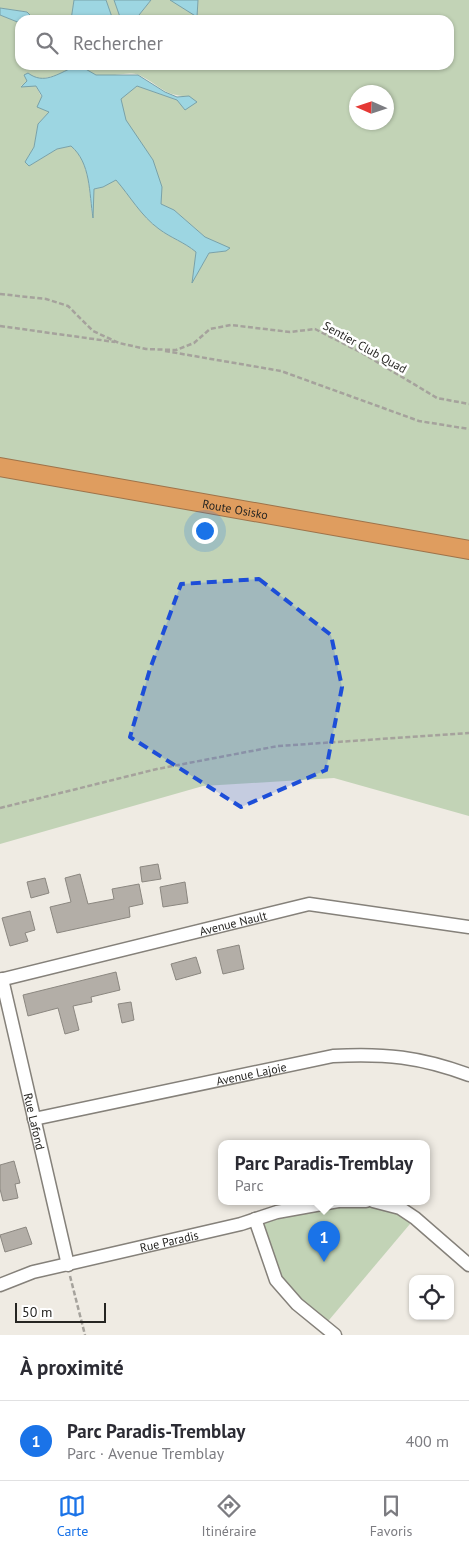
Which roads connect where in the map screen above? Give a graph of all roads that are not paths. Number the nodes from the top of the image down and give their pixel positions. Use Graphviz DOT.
graph roads {
  1 [pos="0,467"];
  2 [pos="469,550"];
  3 [pos="469,927"];
  4 [pos="1,979"];
  5 [pos="469,1075"];
  6 [pos="34,1119"];
  7 [pos="316,1205"];
  8 [pos="388,1205"];
  9 [pos="255,1219"];
  10 [pos="68,1265"];
  11 [pos="469,1265"];
  12 [pos="0,1285"];
  13 [pos="334,1335"];
  1 -- 2 [label="highway, Route Osisko"];
  3 -- 4 [label="street, Avenue Nault"];
  4 -- 6 [label="street, Rue Lafond"];
  5 -- 6 [label="street, Avenue Lajoie"];
  6 -- 10 [label="street, Rue Lafond"];
  7 -- 9 [label="street, Rue Paradis"];
  8 -- 11 [label="street"];
  9 -- 10 [label="street, Rue Paradis"];
  9 -- 13 [label="street"];
  10 -- 12 [label="street, Rue Paradis"];
}
